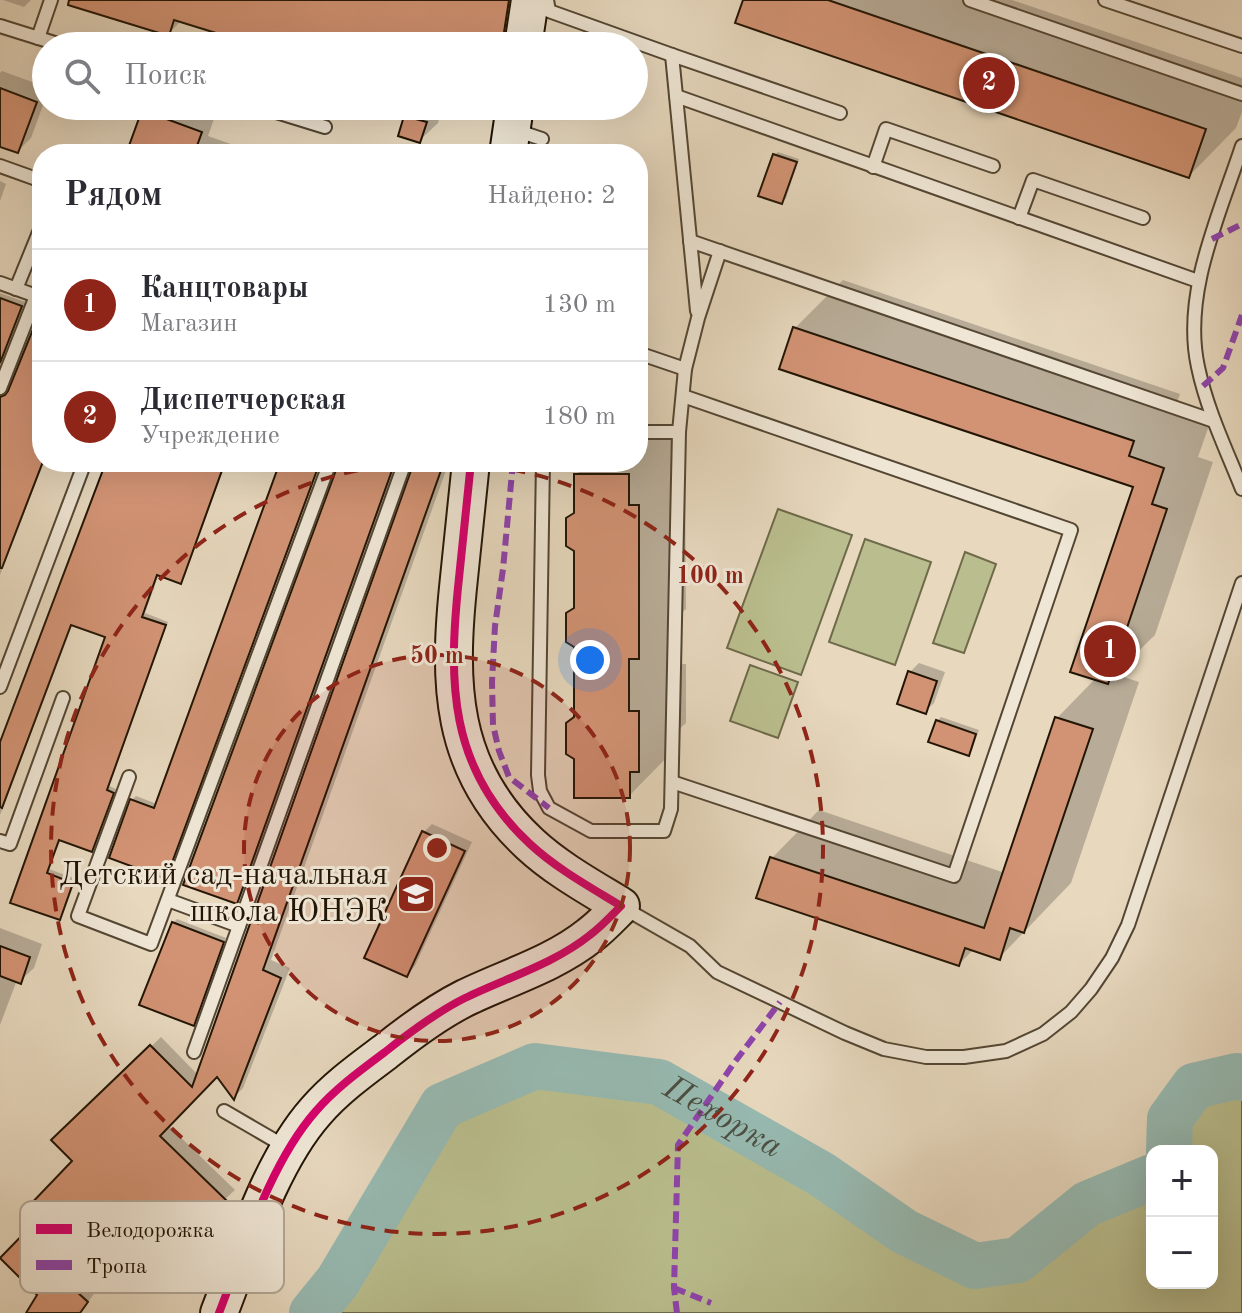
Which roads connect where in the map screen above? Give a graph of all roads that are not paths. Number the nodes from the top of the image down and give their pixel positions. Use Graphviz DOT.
graph roads {
  1 [pos="51,0"];
  2 [pos="530,0"];
  3 [pos="547,0"];
  4 [pos="970,0"];
  5 [pos="1105,0"];
  6 [pos="0,26"];
  7 [pos="40,32"];
  8 [pos="525,32"];
  9 [pos="608,32"];
  10 [pos="32,36"];
  11 [pos="648,46"];
  12 [pos="1242,46"];
  13 [pos="672,55"];
  14 [pos="1242,94"];
  15 [pos="676,96"];
  16 [pos="840,113"];
  17 [pos="302,120"];
  18 [pos="325,127"];
  19 [pos="1242,146"];
  20 [pos="0,166"];
  21 [pos="993,166"];
  22 [pos="873,167"];
  23 [pos="32,177"];
  24 [pos="1019,218"];
  25 [pos="1143,218"];
  26 [pos="690,241"];
  27 [pos="32,250"];
  28 [pos="720,251"];
  29 [pos="1198,281"];
  30 [pos="0,283"];
  31 [pos="16,289"];
  32 [pos="32,295"];
  33 [pos="32,313"];
  34 [pos="698,318"];
  35 [pos="648,356"];
  36 [pos="685,369"];
  37 [pos="0,388"];
  38 [pos="683,396"];
  39 [pos="1214,421"];
  40 [pos="648,432"];
  41 [pos="679,432"];
  42 [pos="81,472"];
  43 [pos="326,472"];
  44 [pos="401,472"];
  45 [pos="470,472"];
  46 [pos="543,472"];
  47 [pos="1242,489"];
  48 [pos="1242,583"];
  49 [pos="0,687"];
  50 [pos="63,698"];
  51 [pos="129,777"];
  52 [pos="672,782"];
  53 [pos="0,841"];
  54 [pos="168,900"];
  55 [pos="621,906"];
  56 [pos="239,926"];
  57 [pos="194,1052"];
  58 [pos="224,1111"];
  59 [pos="289,1149"];
  60 [pos="264,1201"];
  61 [pos="227,1293"];
  62 [pos="219,1313"];
  1 -- 7 [label="lane"];
  2 -- 8 [label="street"];
  3 -- 9 [label="lane"];
  4 -- 14 [label="lane"];
  5 -- 12 [label="lane"];
  6 -- 10 [label="lane"];
  11 -- 13 [label="lane"];
  13 -- 15 [label="lane"];
  13 -- 16 [label="lane"];
  15 -- 22 [label="lane"];
  15 -- 26 [label="lane"];
  17 -- 18 [label="lane"];
  19 -- 29 [label="lane"];
  20 -- 23 [label="lane"];
  21 -- 22 [label="lane"];
  22 -- 24 [label="lane"];
  24 -- 25 [label="lane"];
  24 -- 29 [label="lane"];
  26 -- 28 [label="lane"];
  26 -- 34 [label="lane"];
  27 -- 31 [label="lane"];
  28 -- 34 [label="lane"];
  28 -- 39 [label="lane"];
  29 -- 39 [label="lane"];
  30 -- 31 [label="lane"];
  31 -- 32 [label="lane"];
  33 -- 37 [label="lane"];
  34 -- 36 [label="lane"];
  35 -- 36 [label="lane"];
  36 -- 38 [label="lane"];
  38 -- 41 [label="lane"];
  38 -- 52 [label="lane"];
  39 -- 47 [label="lane"];
  40 -- 41 [label="lane"];
  41 -- 52 [label="lane"];
  42 -- 49 [label="lane"];
  43 -- 54 [label="lane"];
  44 -- 56 [label="lane"];
  45 -- 55 [label="street"];
  46 -- 52 [label="lane"];
  48 -- 55 [label="lane"];
  50 -- 53 [label="lane"];
  51 -- 54 [label="lane"];
  54 -- 56 [label="lane"];
  55 -- 59 [label="street"];
  56 -- 57 [label="lane"];
  58 -- 59 [label="lane"];
  59 -- 60 [label="street"];
  61 -- 62 [label="street"];
}
